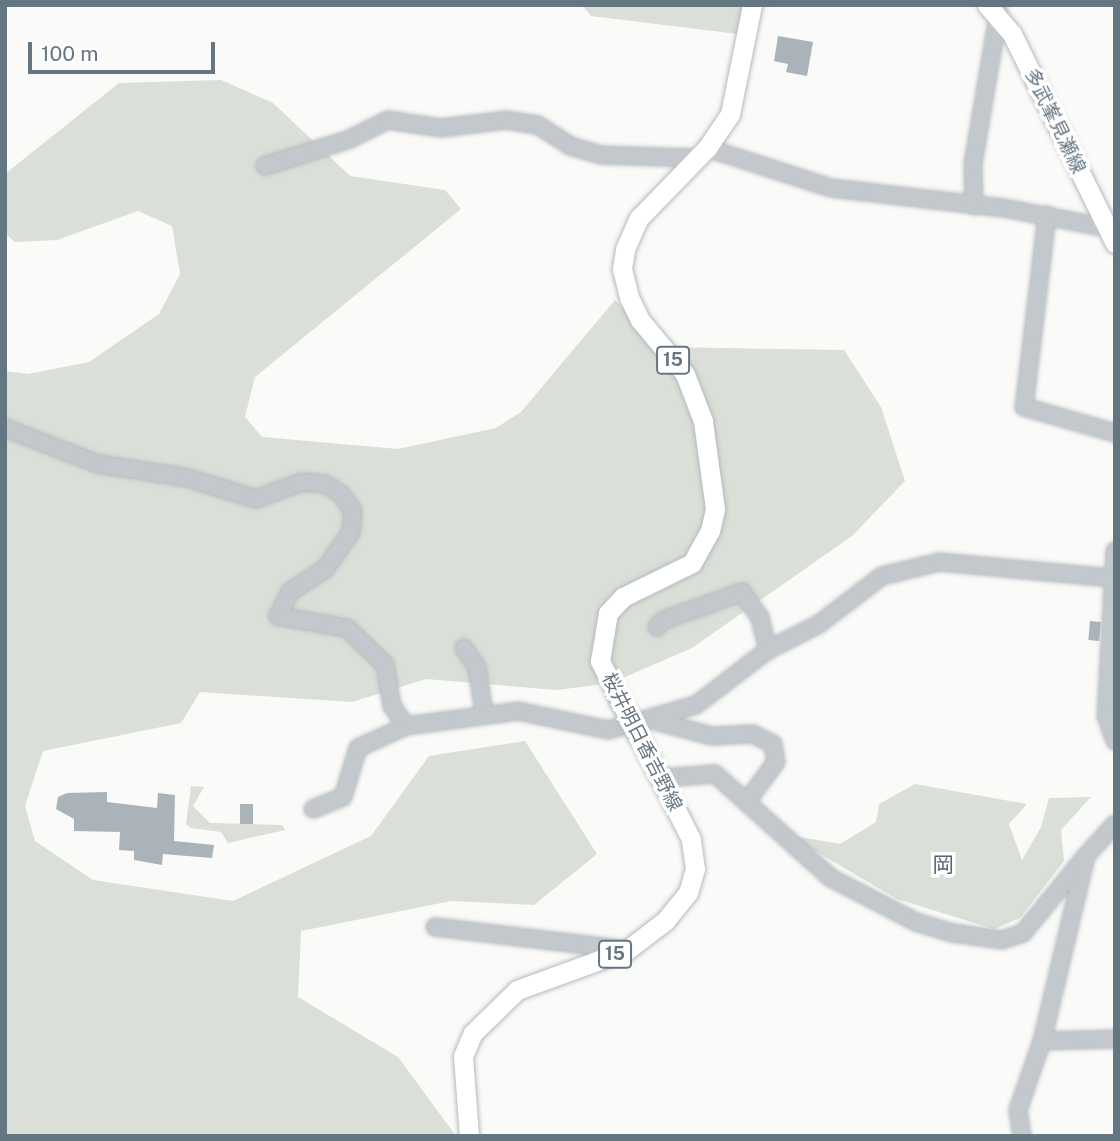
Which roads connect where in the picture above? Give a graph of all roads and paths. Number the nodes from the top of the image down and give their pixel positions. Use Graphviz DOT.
graph roads {
  1 [pos="752,5"];
  2 [pos="995,9"];
  3 [pos="700,153"];
  4 [pos="265,166"];
  5 [pos="974,206"];
  6 [pos="1047,215"];
  7 [pos="1111,236"];
  8 [pos="5,428"];
  9 [pos="1115,433"];
  10 [pos="1115,551"];
  11 [pos="1113,576"];
  12 [pos="657,627"];
  13 [pos="464,648"];
  14 [pos="768,649"];
  15 [pos="484,712"];
  16 [pos="406,726"];
  17 [pos="643,726"];
  18 [pos="1115,741"];
  19 [pos="661,778"];
  20 [pos="748,800"];
  21 [pos="313,809"];
  22 [pos="1115,824"];
  23 [pos="1086,856"];
  24 [pos="435,927"];
  25 [pos="627,950"];
  26 [pos="1115,1040"];
  27 [pos="1042,1041"];
  28 [pos="468,1136"];
  29 [pos="1022,1136"];
  1 -- 3 [label="main road, 桜井明日香吉野線 / 15"];
  2 -- 5 [label="street"];
  2 -- 7 [label="main road, 多武峯見瀬線"];
  3 -- 4 [label="street"];
  3 -- 5 [label="street"];
  3 -- 17 [label="main road, 桜井明日香吉野線 / 15, bridge"];
  5 -- 6 [label="street"];
  6 -- 7 [label="street"];
  6 -- 9 [label="street"];
  8 -- 16 [label="street"];
  10 -- 11 [label="street"];
  11 -- 14 [label="street"];
  11 -- 18 [label="street"];
  12 -- 14 [label="street"];
  13 -- 15 [label="street"];
  14 -- 17 [label="street"];
  15 -- 16 [label="street"];
  15 -- 17 [label="street"];
  16 -- 21 [label="street"];
  17 -- 19 [label="main road, 桜井明日香吉野線 / 15"];
  17 -- 20 [label="street"];
  19 -- 20 [label="street"];
  19 -- 25 [label="main road, 桜井明日香吉野線 / 15"];
  20 -- 23 [label="street"];
  22 -- 23 [label="street"];
  23 -- 27 [label="street"];
  24 -- 25 [label="street"];
  25 -- 28 [label="main road, 桜井明日香吉野線 / 15"];
  26 -- 27 [label="street"];
  27 -- 29 [label="street"];
}
